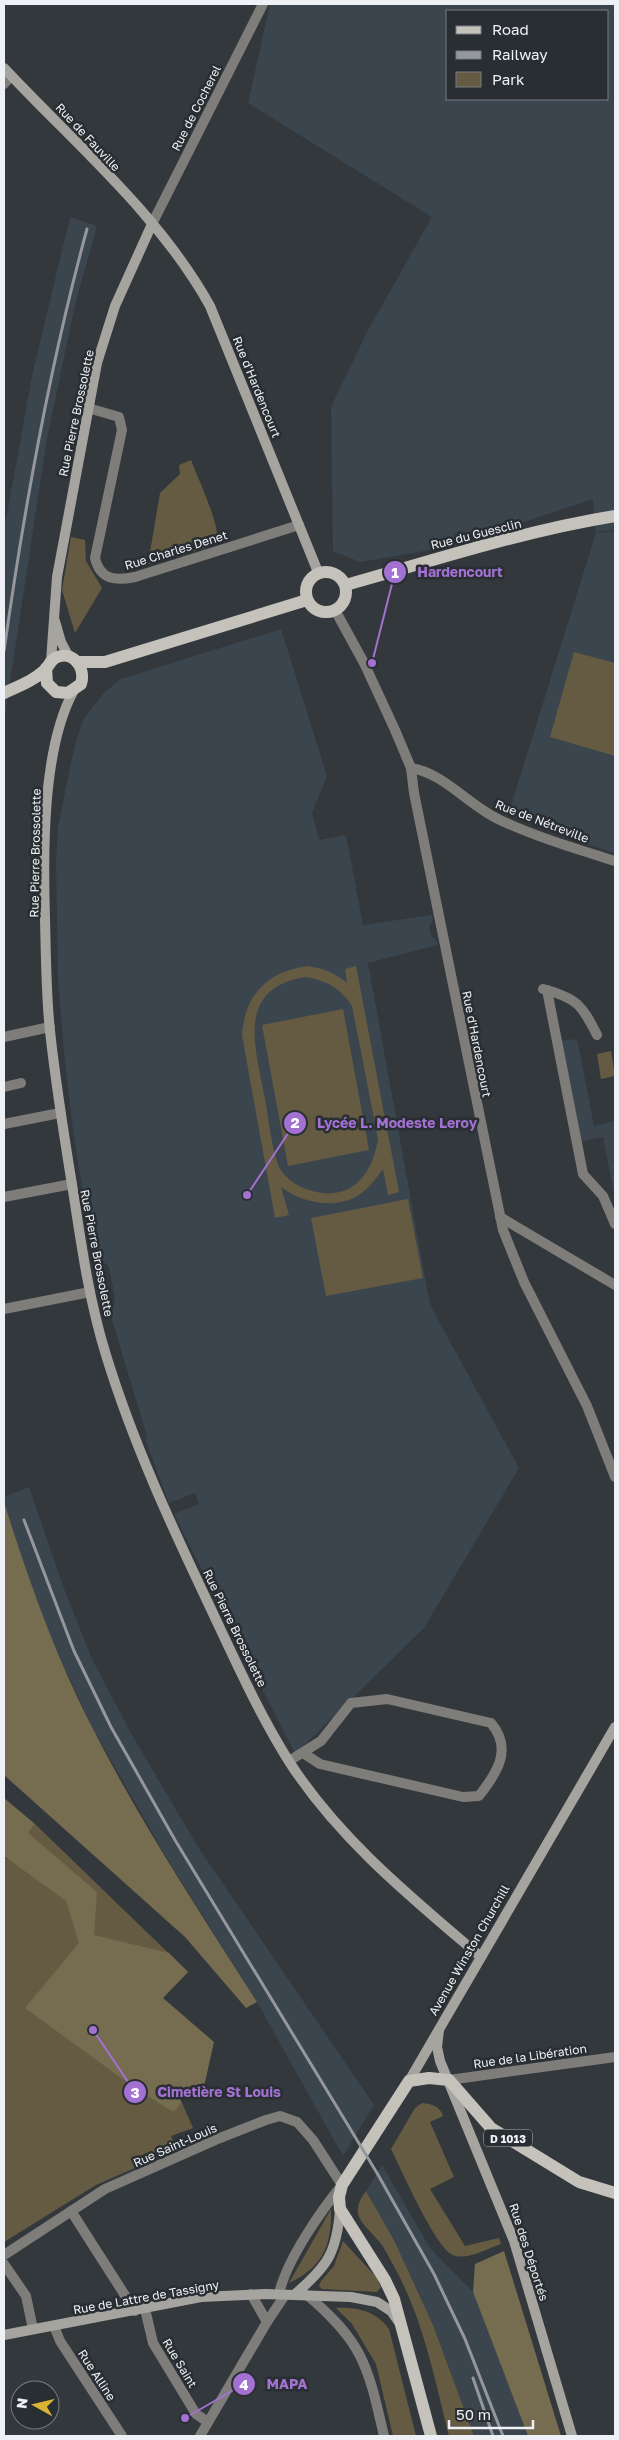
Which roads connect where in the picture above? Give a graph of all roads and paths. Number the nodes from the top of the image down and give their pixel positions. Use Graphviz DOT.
graph roads {
  1 [pos="264,4"];
  2 [pos="4,68"];
  3 [pos="8,80"];
  4 [pos="152,224"];
  5 [pos="88,408"];
  6 [pos="615,516"];
  7 [pos="299,525"];
  8 [pos="318,572"];
  9 [pos="346,586"];
  10 [pos="307,600"];
  11 [pos="335,610"];
  12 [pos="54,615"];
  13 [pos="73,659"];
  14 [pos="105,662"];
  15 [pos="49,665"];
  16 [pos="82,678"];
  17 [pos="27,683"];
  18 [pos="53,690"];
  19 [pos="9,691"];
  20 [pos="73,692"];
  21 [pos="63,711"];
  22 [pos="411,768"];
  23 [pos="615,861"];
  24 [pos="50,1028"];
  25 [pos="597,1035"];
  26 [pos="4,1037"];
  27 [pos="21,1083"];
  28 [pos="4,1087"];
  29 [pos="60,1113"];
  30 [pos="4,1124"];
  31 [pos="72,1184"];
  32 [pos="4,1197"];
  33 [pos="500,1216"];
  34 [pos="615,1224"];
  35 [pos="614,1280"];
  36 [pos="90,1292"];
  37 [pos="4,1309"];
  38 [pos="615,1477"];
  39 [pos="615,1727"];
  40 [pos="303,1753"];
  41 [pos="289,1761"];
  42 [pos="481,1957"];
  43 [pos="439,2030"];
  44 [pos="615,2057"];
  45 [pos="448,2080"];
  46 [pos="409,2081"];
  47 [pos="342,2185"];
  48 [pos="615,2193"];
  49 [pos="340,2209"];
  50 [pos="70,2211"];
  51 [pos="4,2255"];
  52 [pos="4,2264"];
  53 [pos="251,2294"];
  54 [pos="286,2295"];
  55 [pos="307,2295"];
  56 [pos="145,2309"];
  57 [pos="135,2311"];
  58 [pos="267,2322"];
  59 [pos="54,2326"];
  60 [pos="33,2329"];
  61 [pos="404,2331"];
  62 [pos="4,2335"];
  63 [pos="208,2422"];
  64 [pos="122,2436"];
  65 [pos="200,2436"];
  66 [pos="384,2436"];
  67 [pos="431,2436"];
  68 [pos="572,2436"];
  1 -- 4 [label="street, Rue de Cocherel"];
  2 -- 3 [label="main road, Rue de Fauville"];
  3 -- 4 [label="main road, Rue de Fauville"];
  4 -- 5 [label="main road, Rue Pierre Brossolette"];
  4 -- 7 [label="main road, Rue d'Hardencourt"];
  5 -- 7 [label="street, Rue Charles Denet"];
  5 -- 12 [label="main road, Rue Pierre Brossolette"];
  6 -- 9 [label="main road, Rue du Guesclin"];
  7 -- 8 [label="main road, Rue d'Hardencourt"];
  8 -- 9 [label="main road"];
  8 -- 10 [label="main road"];
  9 -- 11 [label="main road"];
  10 -- 11 [label="main road"];
  10 -- 14 [label="main road"];
  11 -- 22 [label="street, Rue d'Hardencourt"];
  12 -- 13 [label="main road, Rue Pierre Brossolette"];
  12 -- 15 [label="main road, Rue Pierre Brossolette"];
  13 -- 14 [label="main road"];
  13 -- 15 [label="main road"];
  13 -- 16 [label="main road"];
  14 -- 16 [label="main road"];
  15 -- 17 [label="main road"];
  15 -- 18 [label="main road"];
  16 -- 20 [label="main road"];
  17 -- 18 [label="main road"];
  17 -- 19 [label="main road"];
  18 -- 20 [label="main road"];
  18 -- 21 [label="main road"];
  20 -- 21 [label="main road, Rue Pierre Brossolette"];
  21 -- 24 [label="main road, Rue Pierre Brossolette"];
  22 -- 23 [label="street, Rue de Nétreville"];
  22 -- 33 [label="street, Rue d'Hardencourt"];
  24 -- 26 [label="street"];
  24 -- 29 [label="main road, Rue Pierre Brossolette"];
  25 -- 34 [label="street"];
  27 -- 28 [label="street"];
  29 -- 30 [label="street"];
  29 -- 31 [label="main road, Rue Pierre Brossolette"];
  31 -- 32 [label="street"];
  31 -- 36 [label="main road, Rue Pierre Brossolette"];
  33 -- 35 [label="street"];
  33 -- 38 [label="street, Rue d'Hardencourt"];
  36 -- 37 [label="street"];
  36 -- 41 [label="main road, Rue Pierre Brossolette"];
  39 -- 42 [label="main road, Avenue Winston Churchill"];
  40 -- 40 [label="street"];
  40 -- 41 [label="street"];
  41 -- 42 [label="main road, Rue Pierre Brossolette"];
  42 -- 43 [label="main road, Avenue Winston Churchill"];
  43 -- 45 [label="main road, Rue des Déportés"];
  43 -- 46 [label="main road, Avenue Winston Churchill"];
  44 -- 45 [label="street, Rue de la Libération"];
  45 -- 46 [label="main road"];
  45 -- 48 [label="main road, D 1013"];
  45 -- 68 [label="main road, Rue des Déportés"];
  46 -- 47 [label="main road, Avenue Winston Churchill"];
  47 -- 49 [label="main road"];
  47 -- 50 [label="street, Rue Saint-Louis"];
  47 -- 54 [label="street"];
  49 -- 54 [label="main road"];
  49 -- 61 [label="main road"];
  50 -- 51 [label="street, Rue Saint-Louis"];
  50 -- 57 [label="street"];
  52 -- 60 [label="street"];
  53 -- 54 [label="main road, Rue de Lattre de Tassigny"];
  53 -- 56 [label="main road, Rue de Lattre de Tassigny"];
  53 -- 58 [label="street"];
  54 -- 55 [label="main road, Rue de Lattre de Tassigny"];
  54 -- 58 [label="street"];
  55 -- 61 [label="main road, Rue de Lattre de Tassigny"];
  55 -- 66 [label="street"];
  56 -- 57 [label="main road, Rue de Lattre de Tassigny"];
  56 -- 63 [label="street, Rue Saint"];
  57 -- 59 [label="main road, Rue de Lattre de Tassigny"];
  58 -- 63 [label="street"];
  59 -- 60 [label="main road, Rue de Lattre de Tassigny"];
  59 -- 64 [label="street, Rue Alline"];
  60 -- 62 [label="main road, Rue de Lattre de Tassigny"];
  61 -- 67 [label="main road"];
  63 -- 65 [label="street"];
}
